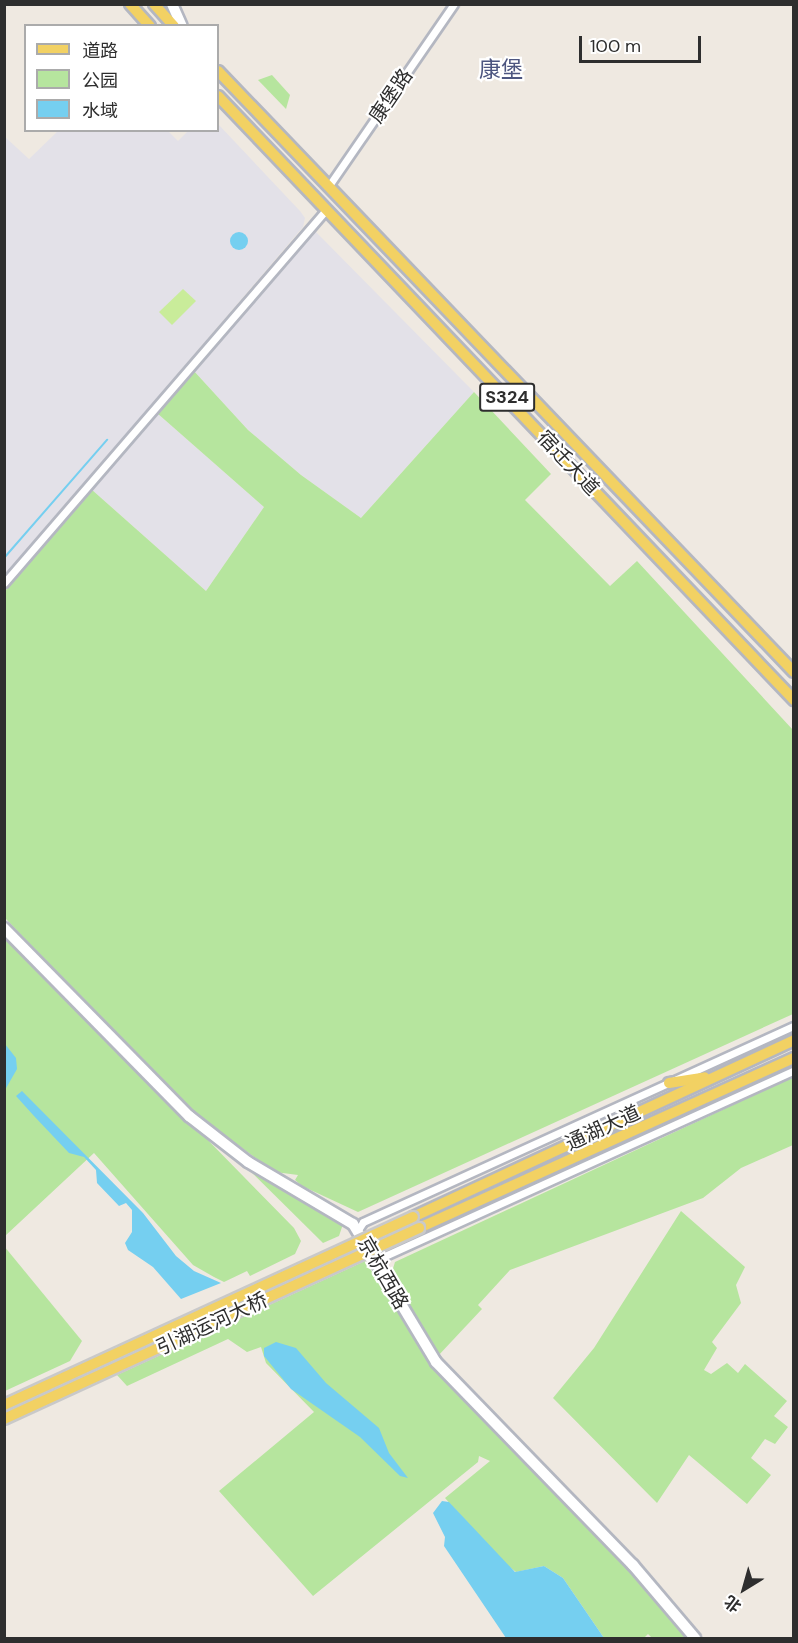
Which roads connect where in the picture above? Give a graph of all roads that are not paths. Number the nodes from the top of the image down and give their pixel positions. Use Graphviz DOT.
graph roads {
  1 [pos="130,4"];
  2 [pos="154,4"];
  3 [pos="172,4"];
  4 [pos="454,4"];
  5 [pos="148,24"];
  6 [pos="172,24"];
  7 [pos="181,24"];
  8 [pos="219,72"];
  9 [pos="219,97"];
  10 [pos="328,187"];
  11 [pos="326,210"];
  12 [pos="4,583"];
  13 [pos="794,672"];
  14 [pos="794,700"];
  15 [pos="4,928"];
  16 [pos="794,1026"];
  17 [pos="794,1040"];
  18 [pos="794,1058"];
  19 [pos="794,1063"];
  20 [pos="776,1066"];
  21 [pos="794,1070"];
  22 [pos="720,1074"];
  23 [pos="669,1083"];
  24 [pos="413,1217"];
  25 [pos="419,1228"];
  26 [pos="358,1230"];
  27 [pos="376,1260"];
  28 [pos="4,1405"];
  29 [pos="4,1419"];
  30 [pos="695,1638"];
  1 -- 5 [label="main road"];
  2 -- 6 [label="main road"];
  3 -- 7 [label="main road"];
  4 -- 10 [label="street, 康堡路"];
  8 -- 10 [label="main road, 宿迁大道 / S324"];
  9 -- 11 [label="main road, 宿迁大道 / S324"];
  10 -- 13 [label="main road, 宿迁大道 / S324"];
  11 -- 12 [label="street"];
  11 -- 14 [label="main road, 宿迁大道 / S324"];
  15 -- 26 [label="main road, 京杭西路"];
  16 -- 23 [label="street"];
  17 -- 22 [label="main road, 通湖大道"];
  18 -- 20 [label="main road, 通湖大道"];
  19 -- 20 [label="main road"];
  20 -- 25 [label="main road, 通湖大道"];
  21 -- 27 [label="street"];
  22 -- 23 [label="main road"];
  22 -- 24 [label="main road, 通湖大道"];
  23 -- 26 [label="street"];
  24 -- 28 [label="main road, 引湖运河大桥, bridge"];
  25 -- 29 [label="main road, 引湖运河大桥, bridge"];
  26 -- 27 [label="main road, 京杭西路"];
  27 -- 30 [label="main road, 京杭西路"];
}
